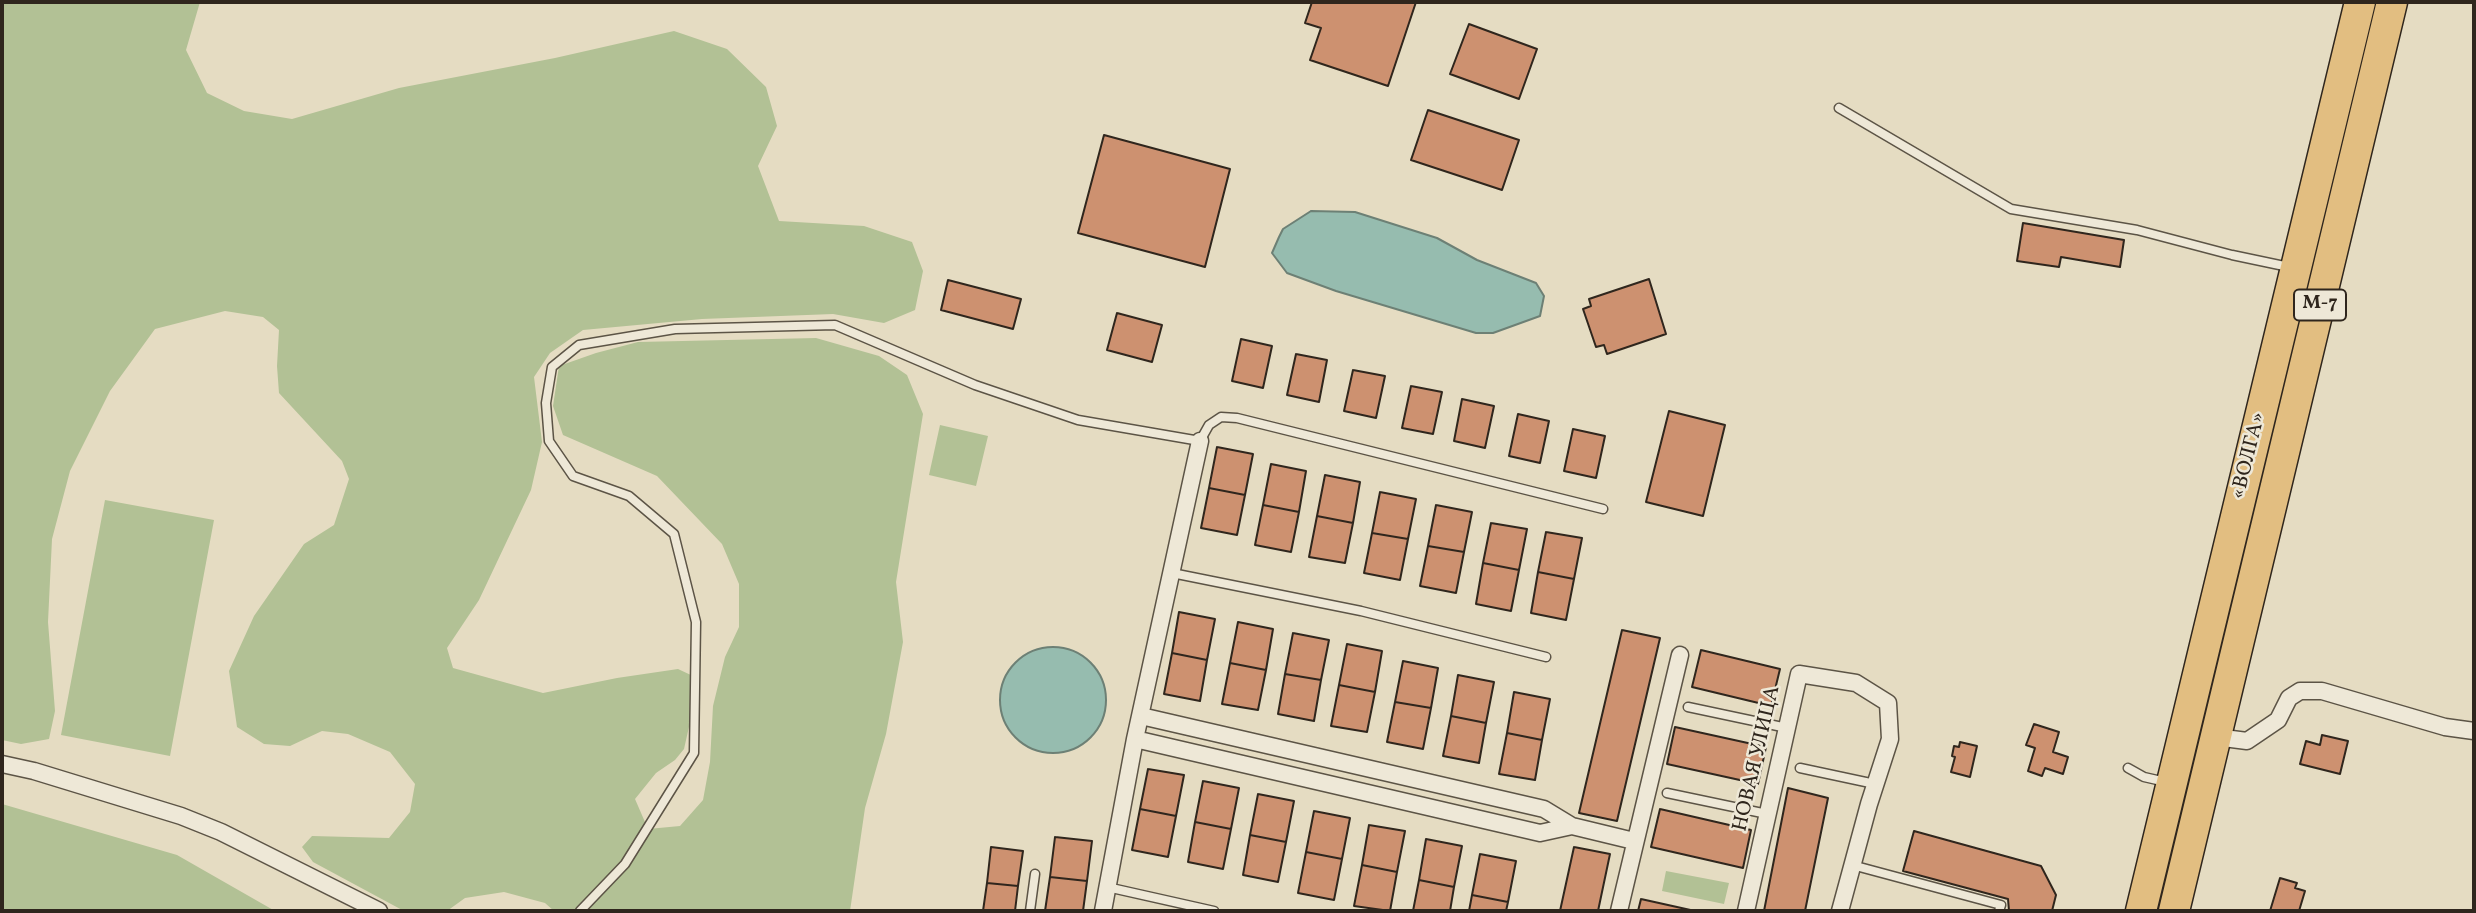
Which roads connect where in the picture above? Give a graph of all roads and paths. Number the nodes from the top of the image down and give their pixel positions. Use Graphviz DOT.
graph roads {
  1 [pos="2360,2"];
  2 [pos="2392,2"];
  3 [pos="1839,108"];
  4 [pos="2295,268"];
  5 [pos="1200,442"];
  6 [pos="1603,509"];
  7 [pos="1172,573"];
  8 [pos="1680,654"];
  9 [pos="1546,657"];
  10 [pos="1688,707"];
  11 [pos="1141,716"];
  12 [pos="1787,728"];
  13 [pos="2474,731"];
  14 [pos="2216,737"];
  15 [pos="1135,740"];
  16 [pos="1280,747"];
  17 [pos="2,764"];
  18 [pos="1800,768"];
  19 [pos="2128,768"];
  20 [pos="1276,771"];
  21 [pos="2172,783"];
  22 [pos="1439,784"];
  23 [pos="1875,784"];
  24 [pos="1667,793"];
  25 [pos="1435,807"];
  26 [pos="1767,814"];
  27 [pos="1572,826"];
  28 [pos="1633,841"];
  29 [pos="1852,865"];
  30 [pos="1035,874"];
  31 [pos="1107,887"];
  32 [pos="379,911"];
  33 [pos="580,911"];
  34 [pos="1030,911"];
  35 [pos="1103,911"];
  36 [pos="1214,911"];
  37 [pos="1619,911"];
  38 [pos="1746,911"];
  39 [pos="1841,911"];
  40 [pos="1999,911"];
  41 [pos="2141,911"];
  42 [pos="2174,911"];
  1 -- 4 [label="highway, «ВОЛГА» / М-7"];
  2 -- 14 [label="highway, «ВОЛГА» / М-7"];
  3 -- 4 [label="lane"];
  4 -- 21 [label="highway, «ВОЛГА» / М-7"];
  5 -- 6 [label="lane"];
  5 -- 7 [label="street"];
  5 -- 33 [label="lane"];
  7 -- 9 [label="lane"];
  7 -- 11 [label="street"];
  8 -- 28 [label="street"];
  10 -- 12 [label="lane"];
  11 -- 15 [label="street"];
  11 -- 16 [label="street"];
  12 -- 23 [label="street, НОВАЯ УЛИЦА"];
  12 -- 26 [label="street, НОВАЯ УЛИЦА"];
  13 -- 14 [label="street"];
  14 -- 42 [label="highway, «ВОЛГА» / М-7"];
  15 -- 20 [label="street"];
  15 -- 31 [label="street"];
  16 -- 20 [label="street"];
  16 -- 22 [label="street"];
  17 -- 32 [label="street"];
  18 -- 23 [label="lane"];
  19 -- 21 [label="lane"];
  20 -- 25 [label="street"];
  21 -- 41 [label="highway, «ВОЛГА» / М-7"];
  22 -- 25 [label="street"];
  22 -- 27 [label="street"];
  23 -- 29 [label="street, НОВАЯ УЛИЦА"];
  24 -- 26 [label="lane"];
  25 -- 27 [label="street"];
  26 -- 38 [label="street, НОВАЯ УЛИЦА"];
  27 -- 28 [label="street"];
  28 -- 37 [label="street"];
  29 -- 39 [label="street, НОВАЯ УЛИЦА"];
  29 -- 40 [label="lane"];
  30 -- 34 [label="lane"];
  31 -- 35 [label="street"];
  31 -- 36 [label="lane"];
}
